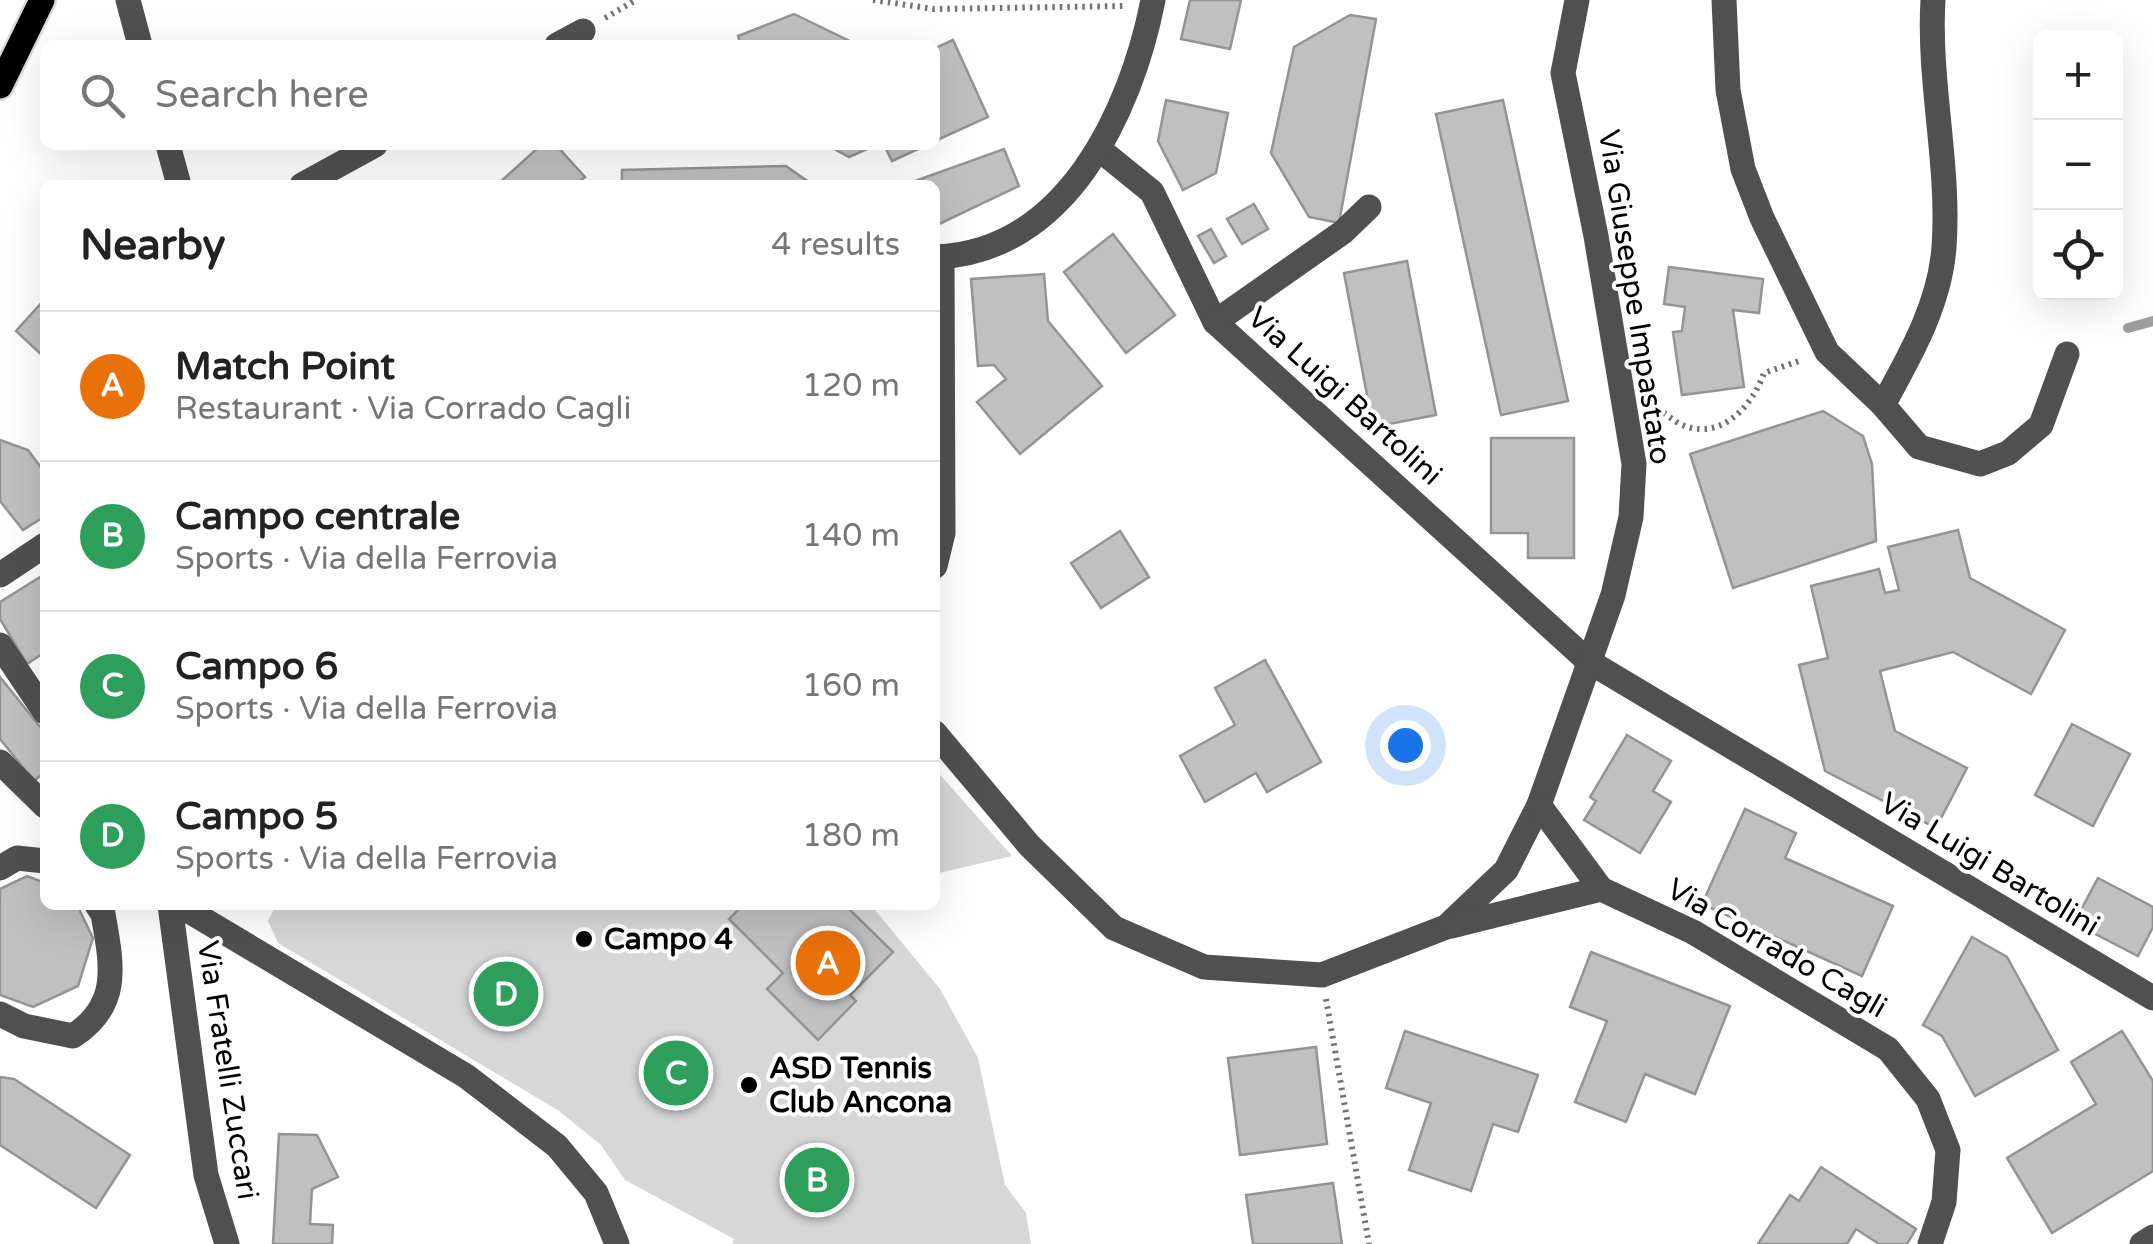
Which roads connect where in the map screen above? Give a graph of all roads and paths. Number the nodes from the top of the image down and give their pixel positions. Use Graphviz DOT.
graph roads {
  1 [pos="42,0"];
  2 [pos="128,0"];
  3 [pos="873,0"];
  4 [pos="1577,0"];
  5 [pos="1724,0"];
  6 [pos="1934,0"];
  7 [pos="1152,4"];
  8 [pos="582,31"];
  9 [pos="139,40"];
  10 [pos="566,40"];
  11 [pos="0,86"];
  12 [pos="1099,149"];
  13 [pos="170,150"];
  14 [pos="366,150"];
  15 [pos="178,180"];
  16 [pos="311,180"];
  17 [pos="1369,206"];
  18 [pos="940,257"];
  19 [pos="1215,322"];
  20 [pos="1827,352"];
  21 [pos="2068,354"];
  22 [pos="940,367"];
  23 [pos="1883,405"];
  24 [pos="1654,406"];
  25 [pos="940,545"];
  26 [pos="40,549"];
  27 [pos="0,575"];
  28 [pos="0,645"];
  29 [pos="1588,661"];
  30 [pos="40,705"];
  31 [pos="940,739"];
  32 [pos="0,762"];
  33 [pos="40,795"];
  34 [pos="1539,805"];
  35 [pos="40,860"];
  36 [pos="0,868"];
  37 [pos="1601,889"];
  38 [pos="100,910"];
  39 [pos="171,910"];
  40 [pos="186,910"];
  41 [pos="1446,927"];
  42 [pos="1322,975"];
  43 [pos="2153,998"];
  44 [pos="0,1014"];
  45 [pos="2153,1237"];
  46 [pos="226,1244"];
  47 [pos="617,1244"];
  48 [pos="1369,1244"];
  49 [pos="1930,1244"];
  50 [pos="2142,1244"];
  1 -- 11 [label="main road"];
  2 -- 9 [label="street"];
  3 -- 7 [label="path"];
  4 -- 29 [label="street, Via Giuseppe Impastato"];
  5 -- 20 [label="street"];
  6 -- 23 [label="street"];
  7 -- 12 [label="street"];
  8 -- 10 [label="street"];
  12 -- 18 [label="street"];
  12 -- 19 [label="street, Via Luigi Bartolini"];
  13 -- 15 [label="street"];
  14 -- 16 [label="street"];
  17 -- 19 [label="street"];
  19 -- 29 [label="street, Via Luigi Bartolini"];
  20 -- 23 [label="street"];
  20 -- 24 [label="path"];
  21 -- 23 [label="street"];
  22 -- 25 [label="street"];
  26 -- 27 [label="street"];
  28 -- 30 [label="street"];
  29 -- 34 [label="street"];
  29 -- 43 [label="street, Via Luigi Bartolini"];
  31 -- 42 [label="street"];
  32 -- 33 [label="street"];
  34 -- 37 [label="street, Via Corrado Cagli"];
  34 -- 41 [label="street"];
  35 -- 36 [label="street"];
  37 -- 41 [label="street"];
  37 -- 49 [label="street, Via Corrado Cagli"];
  38 -- 44 [label="street"];
  39 -- 46 [label="street, Via Fratelli Zuccari"];
  40 -- 47 [label="street"];
  41 -- 42 [label="street"];
  42 -- 48 [label="path"];
  45 -- 50 [label="street"];
}
